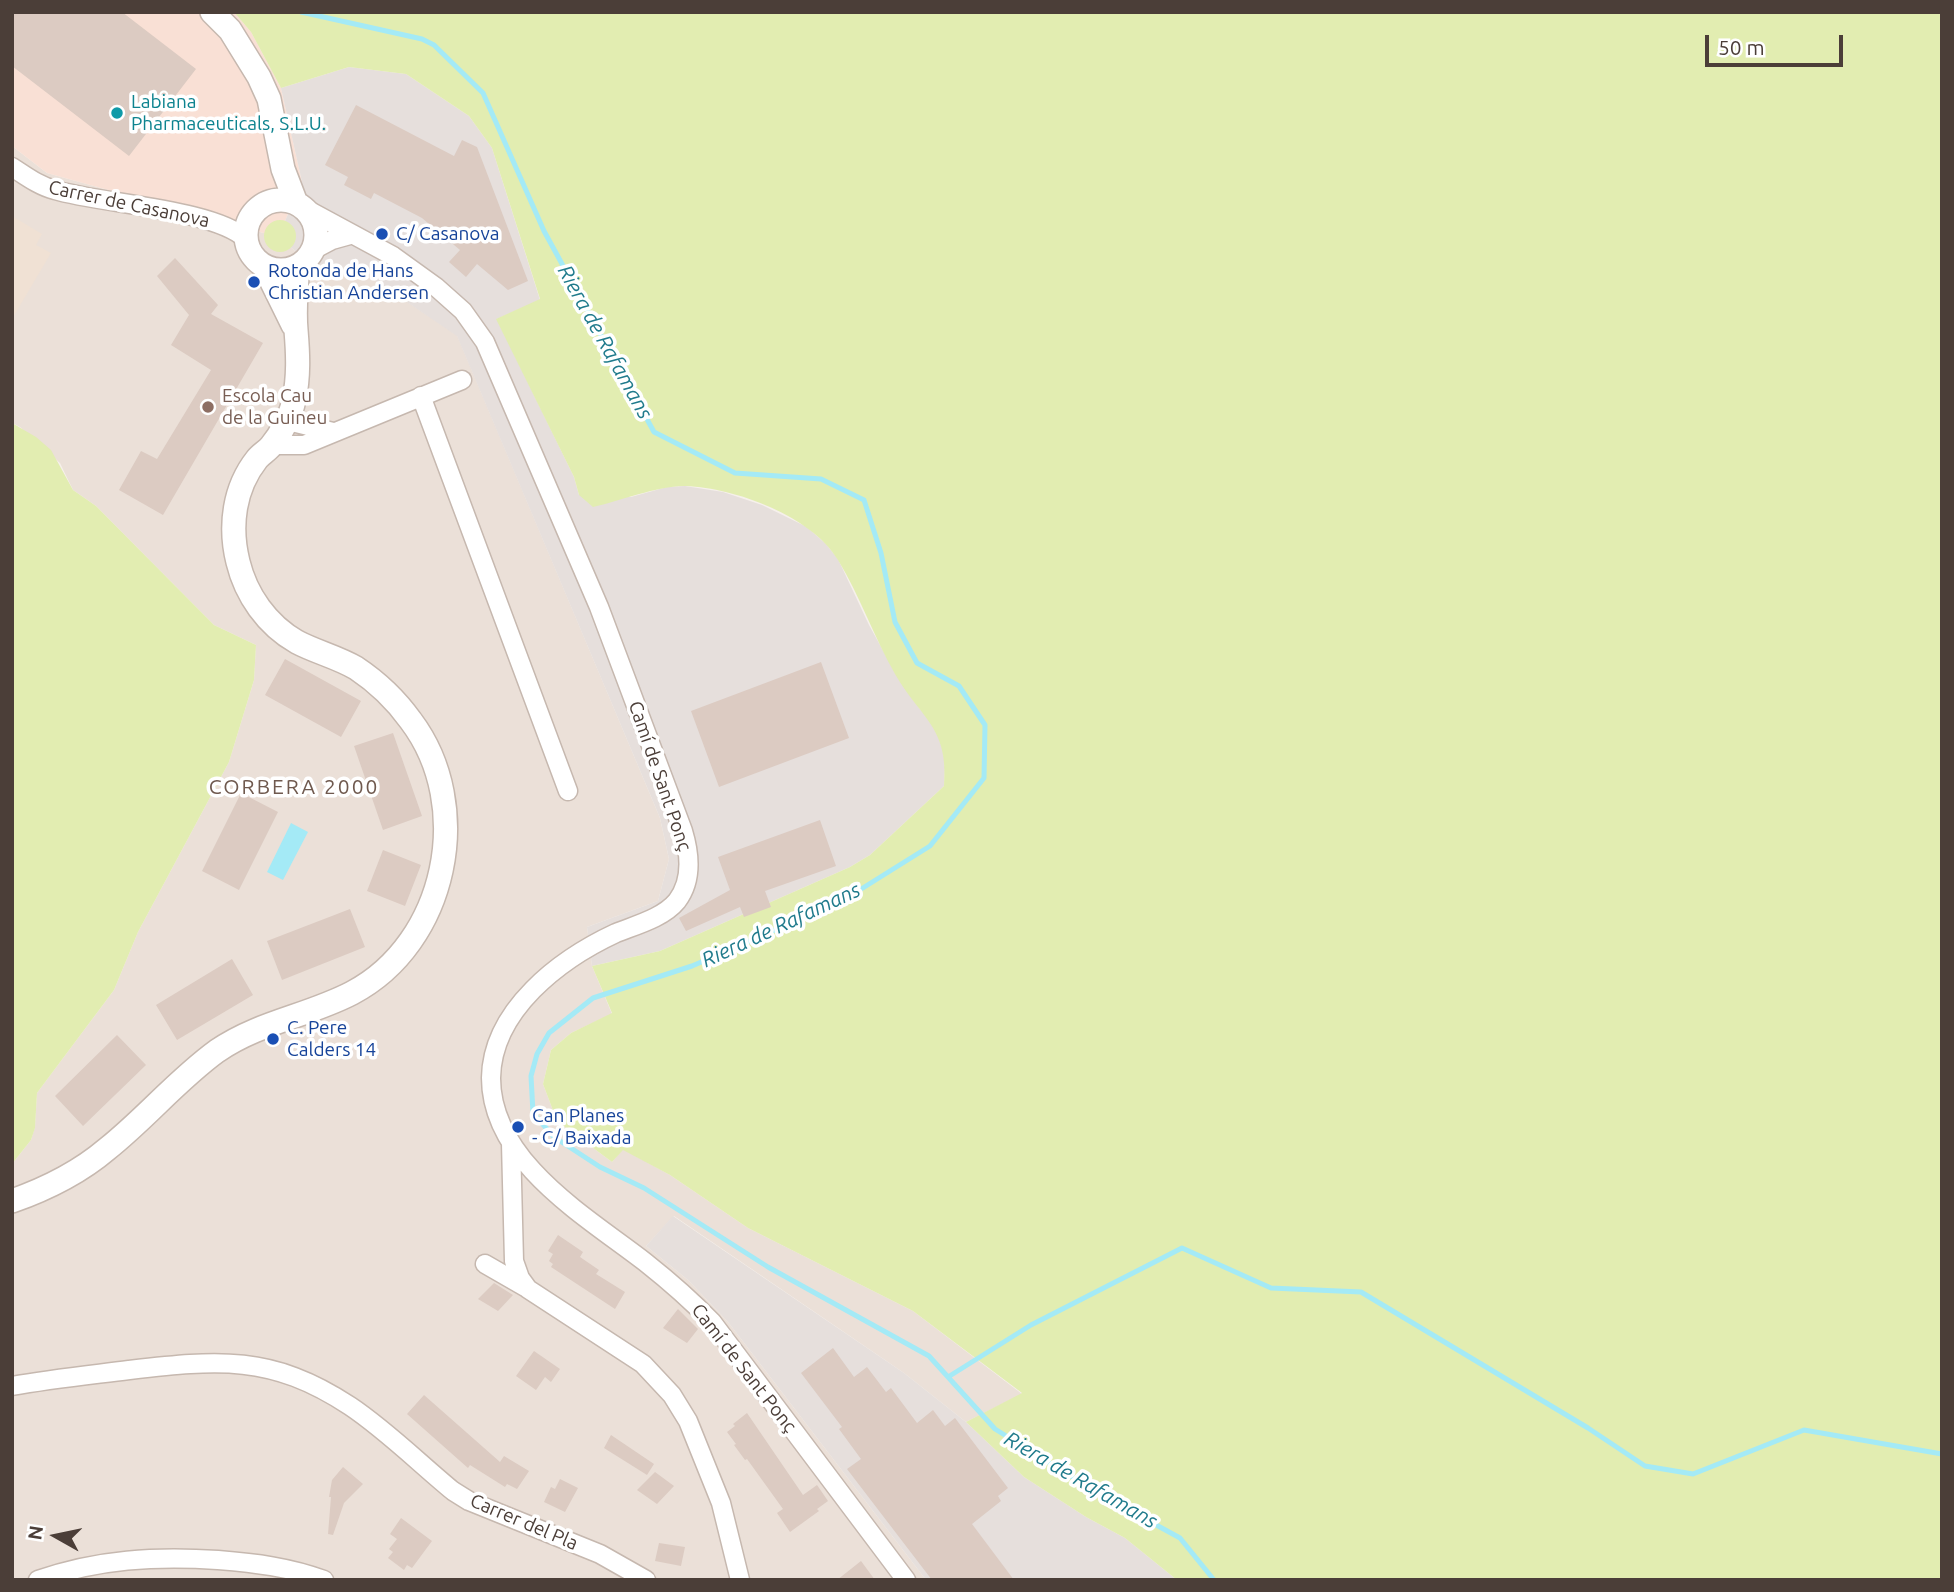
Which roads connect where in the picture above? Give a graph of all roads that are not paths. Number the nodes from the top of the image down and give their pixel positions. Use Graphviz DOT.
graph roads {
  1 [pos="212,12"];
  2 [pos="12,167"];
  3 [pos="283,169"];
  4 [pos="265,203"];
  5 [pos="301,206"];
  6 [pos="349,234"];
  7 [pos="246,239"];
  8 [pos="305,258"];
  9 [pos="264,266"];
  10 [pos="296,331"];
  11 [pos="462,380"];
  12 [pos="421,396"];
  13 [pos="289,415"];
  14 [pos="333,432"];
  15 [pos="272,445"];
  16 [pos="568,791"];
  17 [pos="511,1143"];
  18 [pos="12,1201"];
  19 [pos="485,1264"];
  20 [pos="528,1289"];
  21 [pos="12,1386"];
  22 [pos="38,1580"];
  23 [pos="324,1580"];
  24 [pos="646,1580"];
  25 [pos="740,1580"];
  26 [pos="906,1580"];
  1 -- 3 [label="street"];
  2 -- 7 [label="street, Carrer de Casanova"];
  3 -- 4 [label="street"];
  3 -- 5 [label="street"];
  4 -- 5 [label="street"];
  4 -- 7 [label="street"];
  5 -- 6 [label="street"];
  5 -- 8 [label="street"];
  6 -- 8 [label="street"];
  6 -- 17 [label="street, Camí de Sant Ponç"];
  7 -- 9 [label="street"];
  8 -- 9 [label="street"];
  8 -- 10 [label="street"];
  9 -- 10 [label="street"];
  10 -- 13 [label="street"];
  11 -- 12 [label="street"];
  12 -- 14 [label="street"];
  12 -- 16 [label="street"];
  13 -- 14 [label="street"];
  13 -- 15 [label="street"];
  14 -- 15 [label="street"];
  15 -- 18 [label="street"];
  17 -- 20 [label="street"];
  17 -- 26 [label="street, Camí de Sant Ponç"];
  19 -- 20 [label="street"];
  20 -- 25 [label="street"];
  21 -- 24 [label="street, Carrer del Pla"];
  22 -- 23 [label="street"];
}
